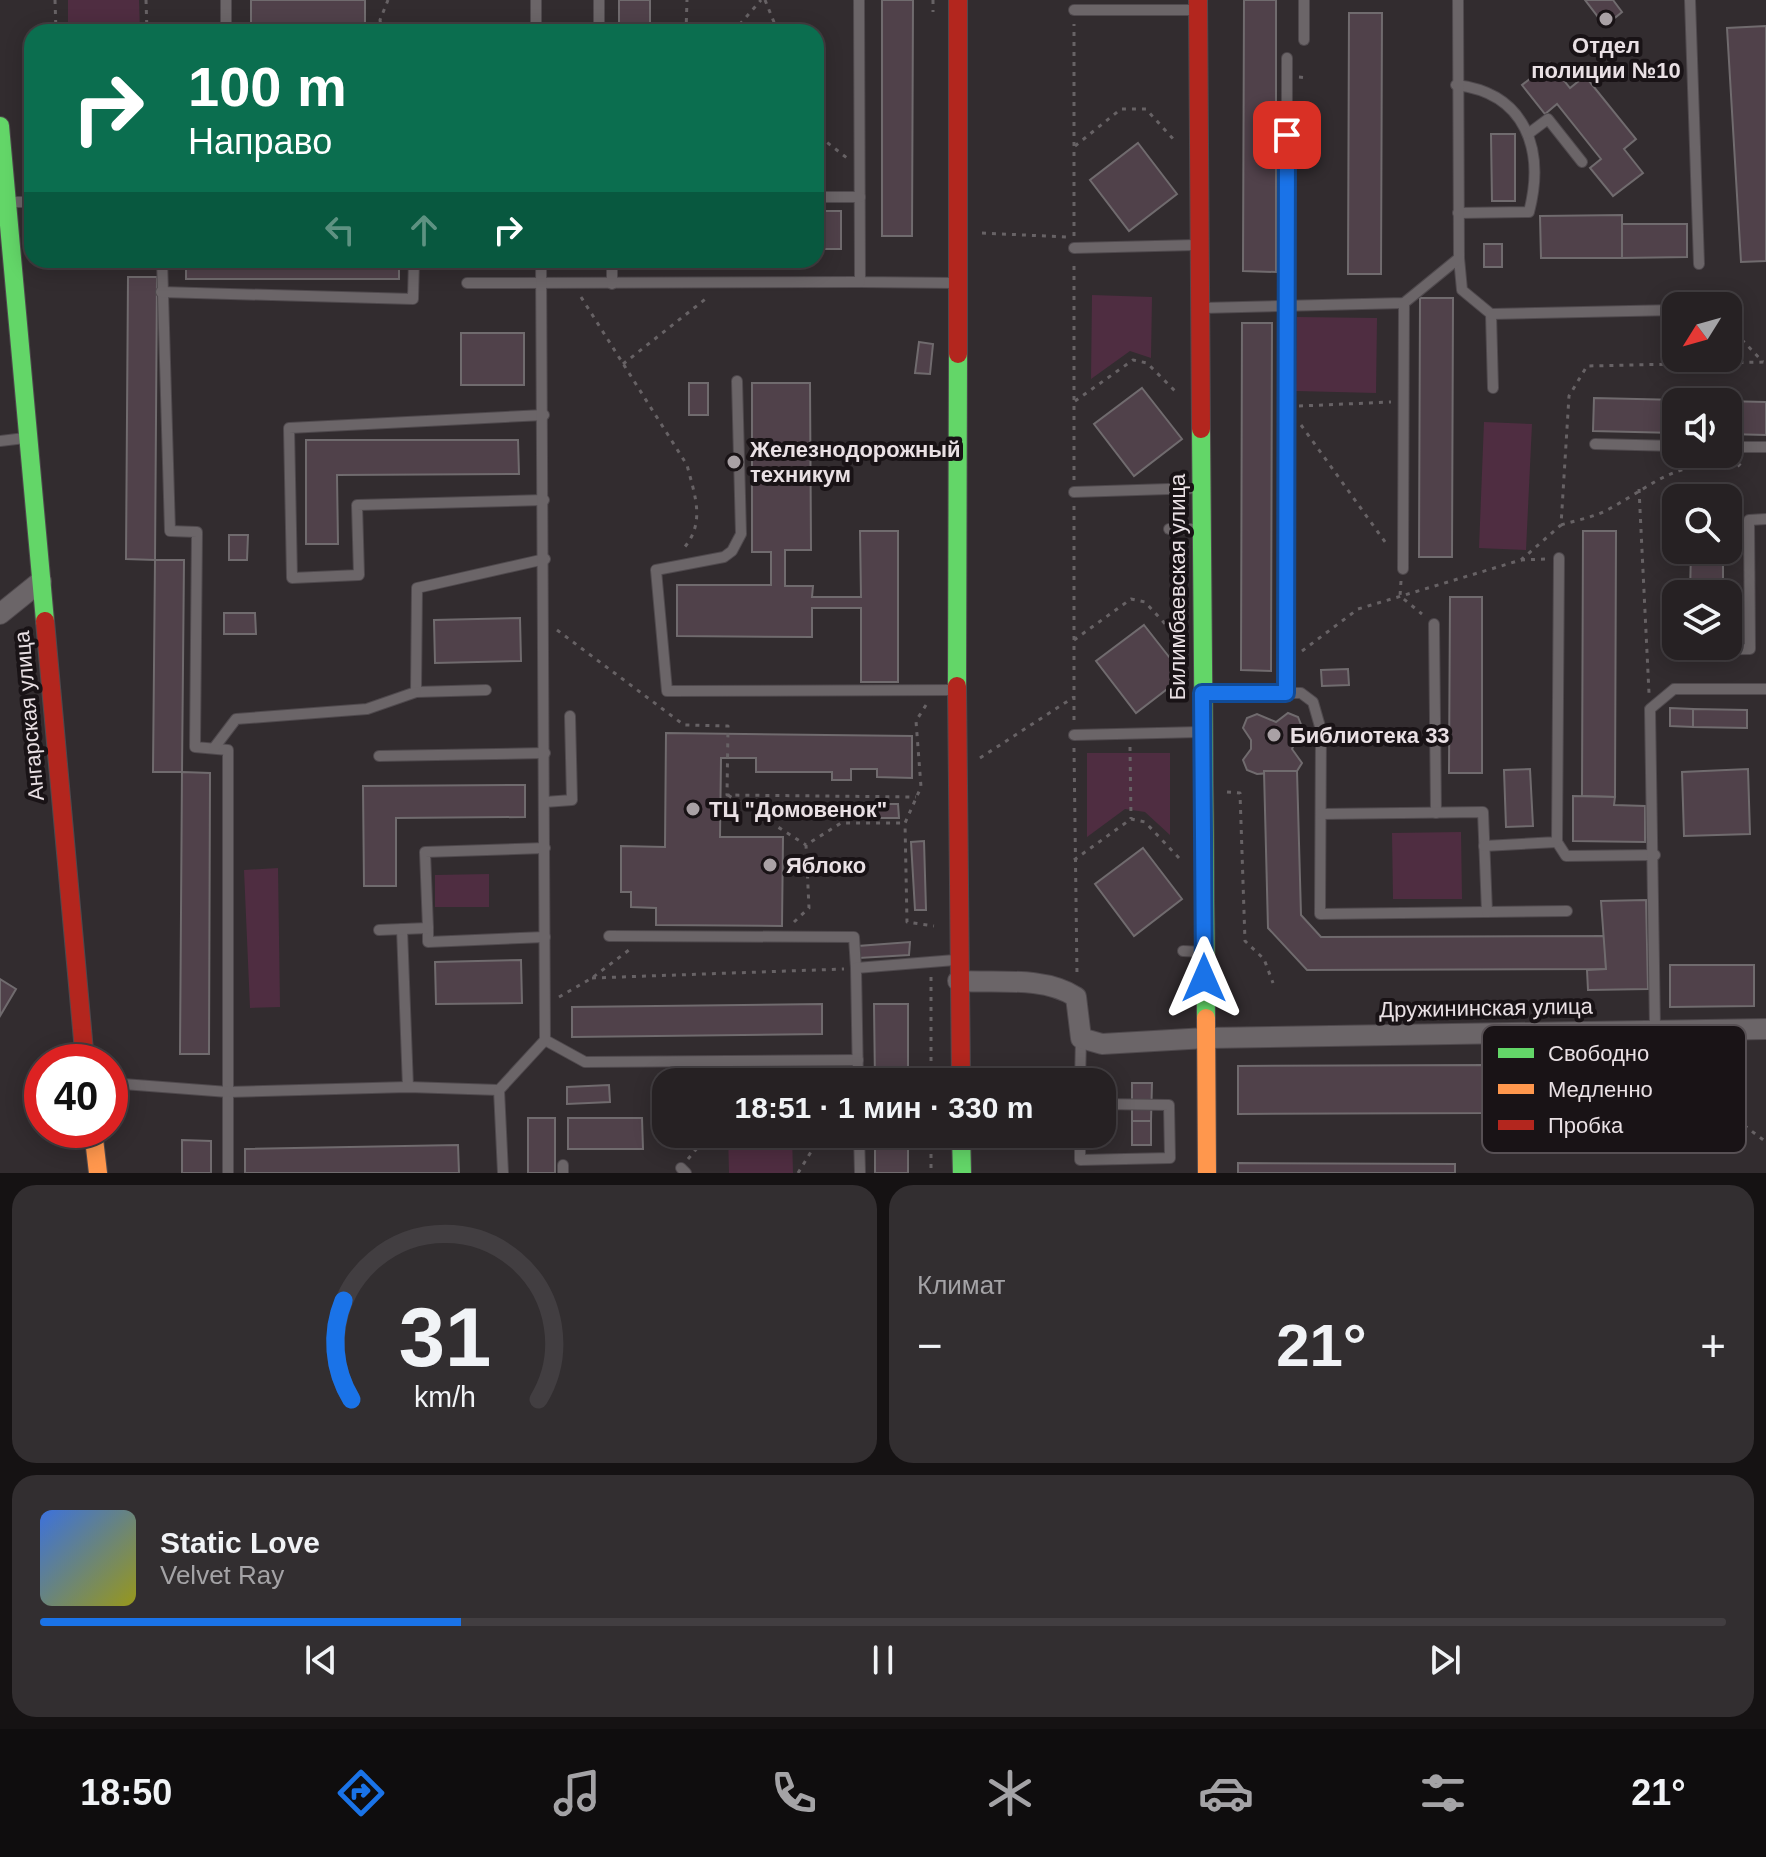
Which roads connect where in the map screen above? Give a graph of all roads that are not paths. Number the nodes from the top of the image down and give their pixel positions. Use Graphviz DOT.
graph roads {
  1 [pos="226,0"];
  2 [pos="536,0"];
  3 [pos="599,0"];
  4 [pos="859,0"];
  5 [pos="958,0"];
  6 [pos="1304,0"];
  7 [pos="1458,0"];
  8 [pos="1690,0"];
  9 [pos="1198,5"];
  10 [pos="1074,10"];
  11 [pos="226,24"];
  12 [pos="536,24"];
  13 [pos="599,24"];
  14 [pos="1304,40"];
  15 [pos="1287,58"];
  16 [pos="1456,85"];
  17 [pos="0,126"];
  18 [pos="1528,134"];
  19 [pos="1582,162"];
  20 [pos="824,197"];
  21 [pos="860,197"];
  22 [pos="7,202"];
  23 [pos="24,202"];
  24 [pos="1458,213"];
  25 [pos="5,237"];
  26 [pos="1074,242"];
  27 [pos="1199,245"];
  28 [pos="1459,258"];
  29 [pos="1699,264"];
  30 [pos="162,268"];
  31 [pos="414,268"];
  32 [pos="541,268"];
  33 [pos="612,268"];
  34 [pos="542,282"];
  35 [pos="860,282"];
  36 [pos="467,283"];
  37 [pos="959,283"];
  38 [pos="612,284"];
  39 [pos="161,292"];
  40 [pos="1404,303"];
  41 [pos="1287,306"];
  42 [pos="1200,307"];
  43 [pos="1662,310"];
  44 [pos="1491,314"];
  45 [pos="737,381"];
  46 [pos="1493,388"];
  47 [pos="544,415"];
  48 [pos="27,437"];
  49 [pos="0,441"];
  50 [pos="1595,444"];
  51 [pos="1662,446"];
  52 [pos="1201,488"];
  53 [pos="1074,492"];
  54 [pos="544,500"];
  55 [pos="1766,519"];
  56 [pos="1169,529"];
  57 [pos="1201,529"];
  58 [pos="1559,558"];
  59 [pos="545,559"];
  60 [pos="1403,569"];
  61 [pos="41,581"];
  62 [pos="0,614"];
  63 [pos="1434,624"];
  64 [pos="1742,649"];
  65 [pos="1766,689"];
  66 [pos="486,690"];
  67 [pos="956,690"];
  68 [pos="416,692"];
  69 [pos="1202,693"];
  70 [pos="1286,693"];
  71 [pos="570,716"];
  72 [pos="1202,732"];
  73 [pos="1074,735"];
  74 [pos="214,748"];
  75 [pos="545,753"];
  76 [pos="379,756"];
  77 [pos="545,802"];
  78 [pos="1436,813"];
  79 [pos="1321,814"];
  80 [pos="1557,842"];
  81 [pos="1484,846"];
  82 [pos="545,848"];
  83 [pos="1655,855"];
  84 [pos="1567,911"];
  85 [pos="1487,912"];
  86 [pos="428,928"];
  87 [pos="402,929"];
  88 [pos="379,930"];
  89 [pos="609,936"];
  90 [pos="545,937"];
  91 [pos="1183,951"];
  92 [pos="1204,952"];
  93 [pos="957,960"];
  94 [pos="856,968"];
  95 [pos="958,981"];
  96 [pos="1655,1025"];
  97 [pos="1482,1032"];
  98 [pos="1081,1038"];
  99 [pos="1206,1038"];
  100 [pos="545,1040"];
  101 [pos="83,1044"];
  102 [pos="858,1060"];
  103 [pos="858,1068"];
  104 [pos="961,1068"];
  105 [pos="1080,1068"];
  106 [pos="128,1084"];
  107 [pos="408,1087"];
  108 [pos="499,1090"];
  109 [pos="228,1092"];
  110 [pos="1116,1104"];
  111 [pos="95,1148"];
  112 [pos="859,1148"];
  113 [pos="961,1148"];
  114 [pos="1080,1148"];
  115 [pos="98,1173"];
  116 [pos="228,1173"];
  117 [pos="503,1173"];
  118 [pos="860,1173"];
  119 [pos="962,1173"];
  120 [pos="1207,1173"];
  1 -- 11 [label="lane"];
  2 -- 12 [label="lane"];
  3 -- 13 [label="lane"];
  4 -- 21 [label="lane"];
  5 -- 37 [label="street"];
  6 -- 14 [label="lane"];
  7 -- 16 [label="lane"];
  8 -- 29 [label="lane"];
  9 -- 10 [label="lane"];
  9 -- 27 [label="street, Билимбаевская улица"];
  15 -- 41 [label="lane"];
  16 -- 18 [label="lane"];
  16 -- 24 [label="lane"];
  17 -- 22 [label="street, Ангарская улица"];
  18 -- 19 [label="lane"];
  18 -- 24 [label="lane"];
  20 -- 21 [label="lane"];
  21 -- 35 [label="lane"];
  22 -- 23 [label="lane"];
  22 -- 25 [label="street, Ангарская улица"];
  24 -- 28 [label="lane"];
  25 -- 48 [label="street, Ангарская улица"];
  26 -- 27 [label="lane"];
  27 -- 42 [label="street, Билимбаевская улица"];
  28 -- 40 [label="lane"];
  28 -- 44 [label="lane"];
  30 -- 39 [label="lane"];
  31 -- 39 [label="lane"];
  32 -- 34 [label="lane"];
  33 -- 38 [label="lane"];
  34 -- 36 [label="lane"];
  34 -- 38 [label="lane"];
  34 -- 47 [label="lane"];
  35 -- 37 [label="lane"];
  35 -- 38 [label="lane"];
  37 -- 67 [label="street"];
  39 -- 74 [label="lane"];
  40 -- 41 [label="lane"];
  40 -- 60 [label="lane"];
  41 -- 42 [label="lane"];
  41 -- 70 [label="lane"];
  42 -- 52 [label="street, Билимбаевская улица"];
  43 -- 44 [label="lane"];
  44 -- 46 [label="lane"];
  45 -- 67 [label="lane"];
  47 -- 54 [label="lane"];
  47 -- 54 [label="lane"];
  48 -- 49 [label="lane"];
  48 -- 61 [label="street, Ангарская улица"];
  50 -- 51 [label="lane"];
  52 -- 53 [label="lane"];
  52 -- 57 [label="street, Билимбаевская улица"];
  54 -- 59 [label="lane"];
  55 -- 64 [label="lane"];
  56 -- 57 [label="lane"];
  57 -- 69 [label="street, Билимбаевская улица"];
  58 -- 80 [label="lane"];
  59 -- 68 [label="lane"];
  59 -- 75 [label="lane"];
  61 -- 62 [label="street"];
  61 -- 101 [label="street, Ангарская улица"];
  63 -- 78 [label="lane"];
  65 -- 83 [label="lane"];
  66 -- 68 [label="lane"];
  67 -- 93 [label="street"];
  68 -- 74 [label="lane"];
  69 -- 70 [label="lane"];
  69 -- 72 [label="street, Билимбаевская улица"];
  70 -- 79 [label="lane"];
  71 -- 77 [label="lane"];
  72 -- 73 [label="lane"];
  72 -- 92 [label="street, Билимбаевская улица"];
  74 -- 109 [label="lane"];
  75 -- 76 [label="lane"];
  75 -- 77 [label="lane"];
  77 -- 82 [label="lane"];
  78 -- 79 [label="lane"];
  78 -- 81 [label="lane"];
  79 -- 85 [label="lane"];
  80 -- 81 [label="lane"];
  80 -- 83 [label="lane"];
  81 -- 85 [label="lane"];
  82 -- 86 [label="lane"];
  82 -- 90 [label="lane"];
  83 -- 96 [label="lane"];
  84 -- 85 [label="lane"];
  86 -- 87 [label="lane"];
  86 -- 90 [label="lane"];
  87 -- 88 [label="lane"];
  87 -- 107 [label="lane"];
  89 -- 94 [label="lane"];
  90 -- 100 [label="lane"];
  91 -- 92 [label="lane"];
  92 -- 99 [label="street, Билимбаевская улица"];
  93 -- 94 [label="lane"];
  93 -- 95 [label="street"];
  94 -- 102 [label="lane"];
  95 -- 98 [label="street"];
  95 -- 104 [label="street"];
  97 -- 99 [label="street, Дружининская улица"];
  98 -- 99 [label="street, Дружининская улица"];
  98 -- 105 [label="lane"];
  99 -- 120 [label="street, Билимбаевская улица"];
  100 -- 102 [label="lane"];
  100 -- 108 [label="lane"];
  102 -- 103 [label="lane"];
  106 -- 109 [label="lane"];
  107 -- 108 [label="lane"];
  107 -- 109 [label="lane"];
  108 -- 117 [label="lane"];
  109 -- 116 [label="lane"];
  110 -- 114 [label="lane"];
  111 -- 115 [label="street"];
  112 -- 118 [label="lane"];
  113 -- 119 [label="street"];
}
